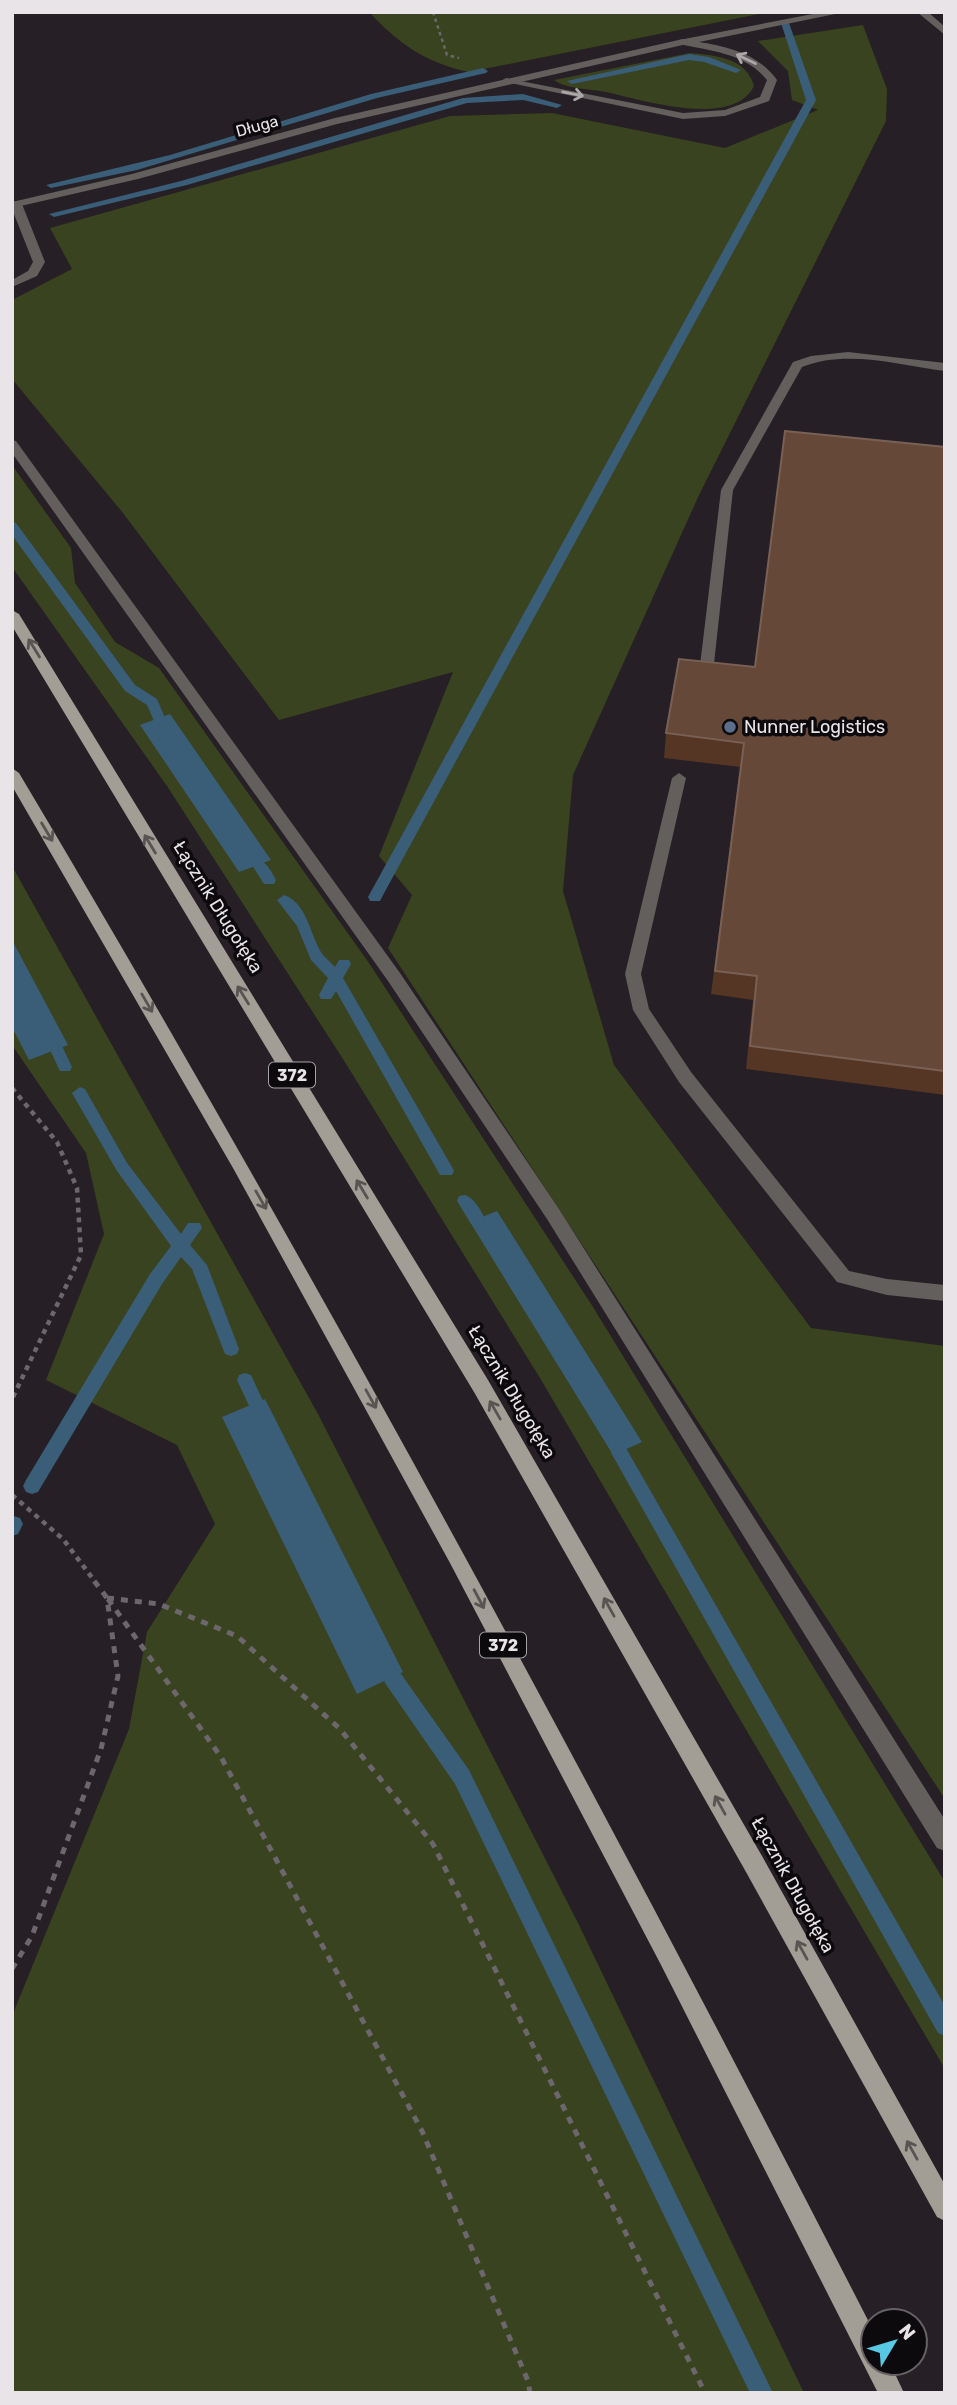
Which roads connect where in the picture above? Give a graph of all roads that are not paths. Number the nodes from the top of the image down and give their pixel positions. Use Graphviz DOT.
graph roads {
  1 [pos="840,12"];
  2 [pos="922,12"];
  3 [pos="945,33"];
  4 [pos="683,42"];
  5 [pos="506,81"];
  6 [pos="14,204"];
  7 [pos="12,284"];
  8 [pos="945,367"];
  9 [pos="12,444"];
  10 [pos="12,614"];
  11 [pos="705,682"];
  12 [pos="12,773"];
  13 [pos="679,778"];
  14 [pos="945,1293"];
  15 [pos="945,1840"];
  16 [pos="945,2209"];
  17 [pos="859,2329"];
  18 [pos="883,2377"];
  19 [pos="891,2393"];
  1 -- 4 [label="street, Długa"];
  2 -- 3 [label="street"];
  4 -- 5 [label="street, Długa"];
  5 -- 4 [label="street, Długa, one-way"];
  5 -- 6 [label="street, Długa"];
  6 -- 7 [label="street"];
  8 -- 11 [label="street"];
  9 -- 15 [label="street"];
  16 -- 10 [label="main road, Łącznik Długołęka / 372, one-way"];
  12 -- 17 [label="main road, 372, one-way"];
  13 -- 14 [label="street"];
  18 -- 19 [label="main road"];
}
